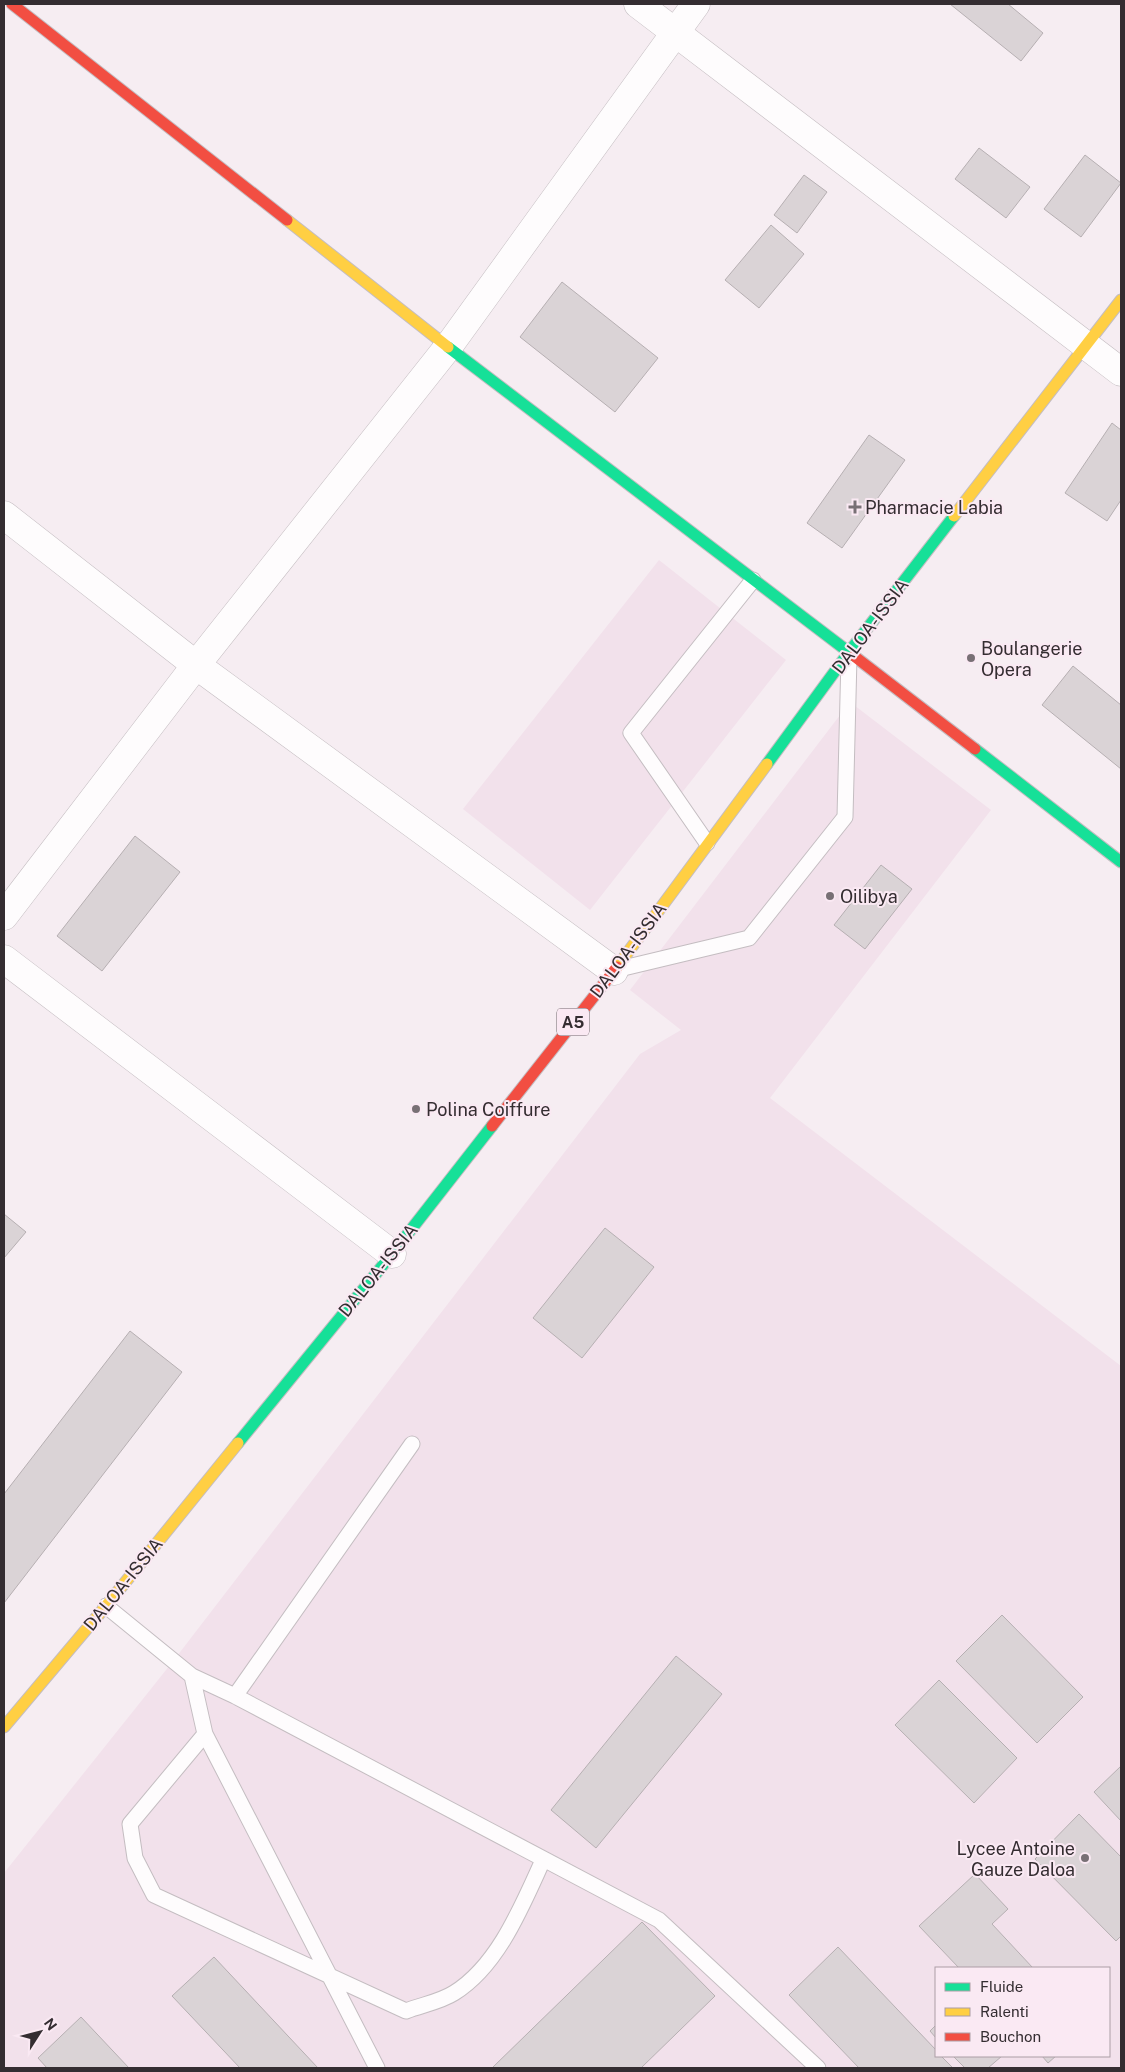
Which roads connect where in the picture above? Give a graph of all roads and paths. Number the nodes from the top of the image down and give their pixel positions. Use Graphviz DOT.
graph roads {
  1 [pos="12,4"];
  2 [pos="638,4"];
  3 [pos="696,4"];
  4 [pos="674,33"];
  5 [pos="1121,300"];
  6 [pos="1086,345"];
  7 [pos="448,347"];
  8 [pos="1121,372"];
  9 [pos="4,515"];
  10 [pos="753,580"];
  11 [pos="849,652"];
  12 [pos="196,665"];
  13 [pos="707,842"];
  14 [pos="1121,862"];
  15 [pos="4,916"];
  16 [pos="4,959"];
  17 [pos="614,970"];
  18 [pos="392,1254"];
  19 [pos="412,1444"];
  20 [pos="106,1606"];
  21 [pos="192,1676"];
  22 [pos="235,1696"];
  23 [pos="4,1727"];
  24 [pos="205,1734"];
  25 [pos="543,1860"];
  26 [pos="332,1977"];
  27 [pos="377,2068"];
  28 [pos="818,2068"];
  1 -- 7 [label="main road"];
  2 -- 4 [label="street"];
  3 -- 4 [label="street"];
  4 -- 6 [label="street"];
  4 -- 7 [label="street"];
  5 -- 6 [label="main road, DALOA-ISSIA / A5"];
  6 -- 8 [label="street"];
  6 -- 11 [label="main road, DALOA-ISSIA / A5"];
  7 -- 10 [label="main road"];
  7 -- 12 [label="street"];
  9 -- 12 [label="street"];
  10 -- 11 [label="main road"];
  10 -- 13 [label="lane"];
  11 -- 13 [label="main road, DALOA-ISSIA / A5"];
  11 -- 14 [label="main road"];
  11 -- 17 [label="lane"];
  12 -- 15 [label="street"];
  12 -- 17 [label="street"];
  13 -- 17 [label="main road, DALOA-ISSIA / A5"];
  16 -- 18 [label="street"];
  17 -- 18 [label="main road, DALOA-ISSIA / A5"];
  18 -- 20 [label="main road, DALOA-ISSIA / A5"];
  19 -- 22 [label="lane"];
  20 -- 21 [label="lane"];
  20 -- 23 [label="main road, DALOA-ISSIA / A5"];
  21 -- 22 [label="lane"];
  21 -- 24 [label="lane"];
  22 -- 25 [label="lane"];
  24 -- 26 [label="lane"];
  24 -- 26 [label="lane"];
  25 -- 26 [label="lane"];
  25 -- 28 [label="lane"];
  26 -- 27 [label="lane"];
}
